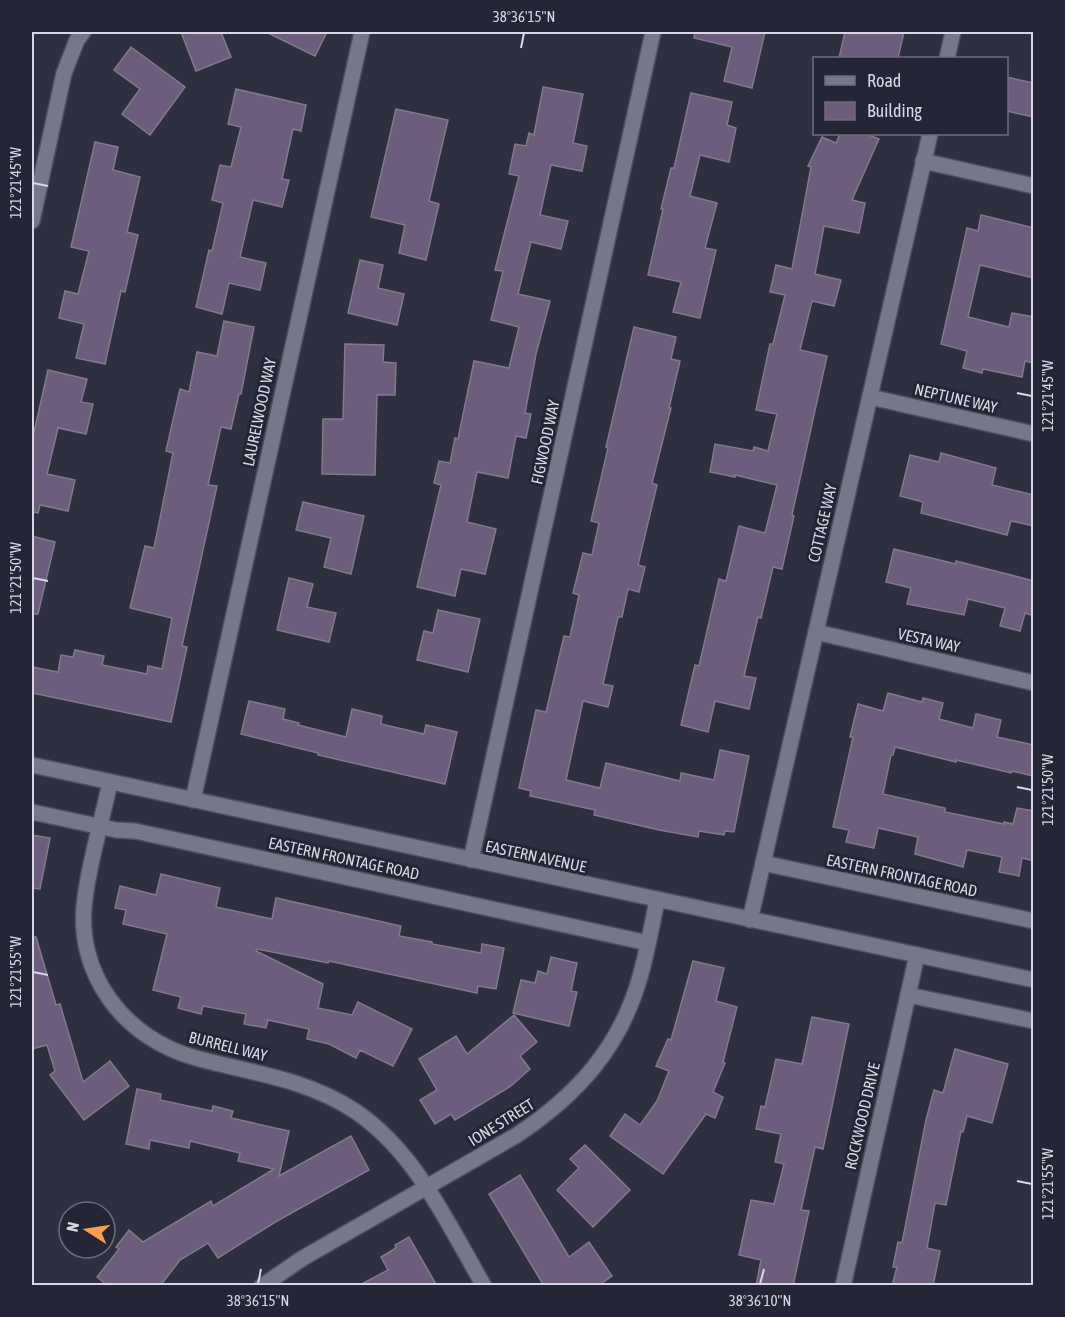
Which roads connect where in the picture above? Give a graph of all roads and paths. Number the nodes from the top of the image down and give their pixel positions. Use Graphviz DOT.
graph roads {
  1 [pos="83,32"];
  2 [pos="362,32"];
  3 [pos="654,32"];
  4 [pos="953,32"];
  5 [pos="947,57"];
  6 [pos="930,135"];
  7 [pos="923,161"];
  8 [pos="1034,186"];
  9 [pos="32,221"];
  10 [pos="870,397"];
  11 [pos="1034,434"];
  12 [pos="816,632"];
  13 [pos="1034,683"];
  14 [pos="32,765"];
  15 [pos="110,782"];
  16 [pos="193,800"];
  17 [pos="32,812"];
  18 [pos="100,827"];
  19 [pos="471,860"];
  20 [pos="763,863"];
  21 [pos="657,900"];
  22 [pos="750,920"];
  23 [pos="1034,921"];
  24 [pos="648,943"];
  25 [pos="917,955"];
  26 [pos="1034,980"];
  27 [pos="908,995"];
  28 [pos="1034,1021"];
  29 [pos="426,1187"];
  30 [pos="262,1286"];
  31 [pos="484,1286"];
  32 [pos="843,1286"];
  1 -- 9 [label="street"];
  2 -- 16 [label="street, LAURELWOOD WAY"];
  3 -- 19 [label="street, FIGWOOD WAY"];
  4 -- 5 [label="street"];
  6 -- 7 [label="street, COTTAGE WAY"];
  7 -- 8 [label="street"];
  7 -- 10 [label="street, COTTAGE WAY"];
  10 -- 11 [label="street, NEPTUNE WAY"];
  10 -- 12 [label="street, COTTAGE WAY"];
  12 -- 13 [label="street, VESTA WAY"];
  12 -- 20 [label="street, COTTAGE WAY"];
  14 -- 15 [label="street, EASTERN AVENUE"];
  15 -- 16 [label="street, EASTERN AVENUE"];
  15 -- 18 [label="street, BURRELL WAY"];
  16 -- 19 [label="street, EASTERN AVENUE"];
  17 -- 18 [label="street, EASTERN FRONTAGE ROAD"];
  18 -- 24 [label="street, EASTERN FRONTAGE ROAD"];
  18 -- 29 [label="street, BURRELL WAY"];
  19 -- 21 [label="street, EASTERN AVENUE"];
  20 -- 22 [label="street, COTTAGE WAY"];
  20 -- 23 [label="street, EASTERN FRONTAGE ROAD"];
  21 -- 22 [label="street, EASTERN AVENUE"];
  21 -- 24 [label="street, IONE STREET"];
  22 -- 25 [label="street, EASTERN AVENUE"];
  24 -- 29 [label="street, IONE STREET"];
  25 -- 26 [label="street, EASTERN AVENUE"];
  25 -- 27 [label="street, ROCKWOOD DRIVE"];
  27 -- 28 [label="street"];
  27 -- 32 [label="street, ROCKWOOD DRIVE"];
  29 -- 30 [label="street, IONE STREET"];
  29 -- 31 [label="street, BURRELL WAY"];
}
